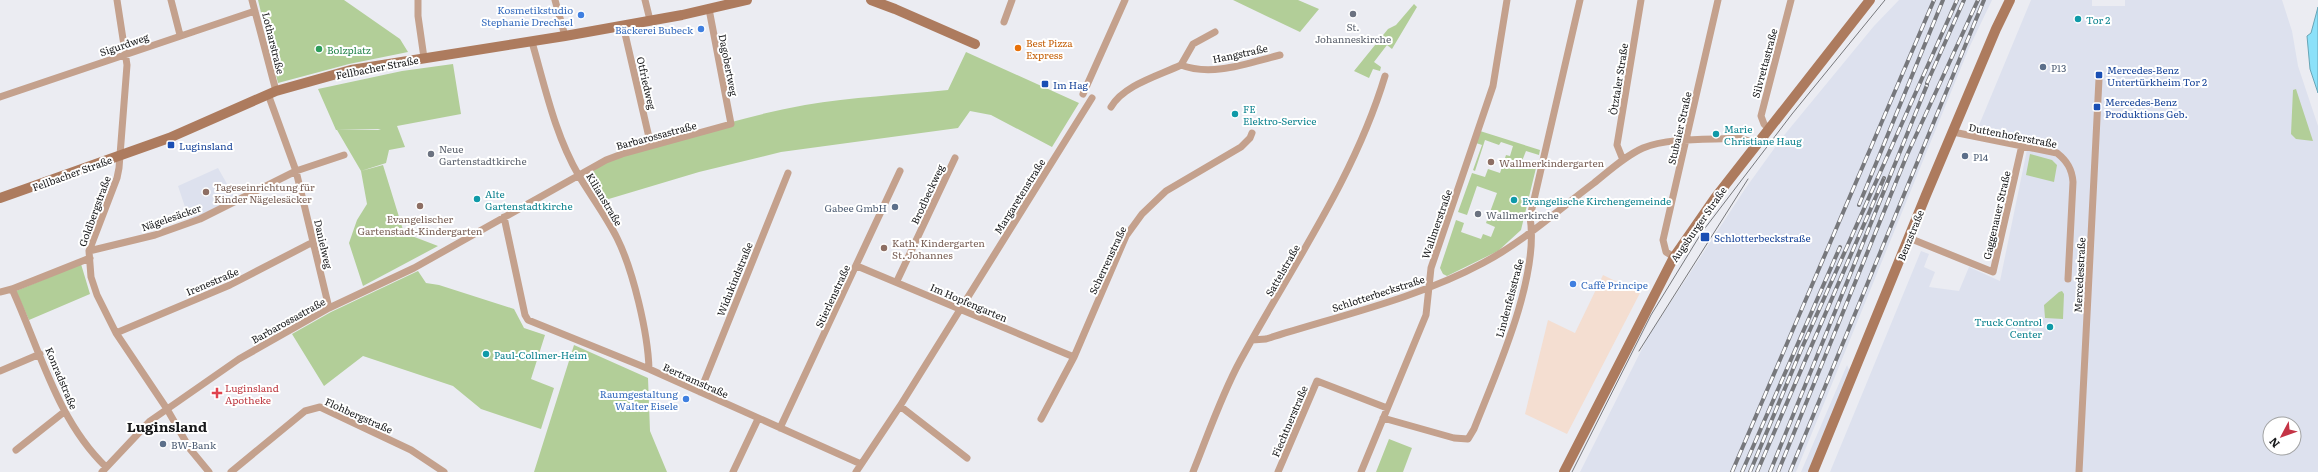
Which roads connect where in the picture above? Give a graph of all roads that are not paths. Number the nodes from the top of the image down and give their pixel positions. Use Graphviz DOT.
graph roads {
  1 [pos="117,0"];
  2 [pos="171,0"];
  3 [pos="252,0"];
  4 [pos="418,0"];
  5 [pos="555,0"];
  6 [pos="645,0"];
  7 [pos="747,0"];
  8 [pos="870,0"];
  9 [pos="1012,0"];
  10 [pos="1125,0"];
  11 [pos="1507,0"];
  12 [pos="1580,0"];
  13 [pos="1641,0"];
  14 [pos="1718,0"];
  15 [pos="1791,0"];
  16 [pos="1870,0"];
  17 [pos="2010,0"];
  18 [pos="709,9"];
  19 [pos="255,11"];
  20 [pos="650,20"];
  21 [pos="1004,22"];
  22 [pos="623,25"];
  23 [pos="1215,32"];
  24 [pos="180,35"];
  25 [pos="565,36"];
  26 [pos="532,42"];
  27 [pos="975,44"];
  28 [pos="126,54"];
  29 [pos="1280,55"];
  30 [pos="424,58"];
  31 [pos="1181,65"];
  32 [pos="1386,76"];
  33 [pos="2099,79"];
  34 [pos="272,93"];
  35 [pos="1083,94"];
  36 [pos="0,97"];
  37 [pos="1092,98"];
  38 [pos="1111,107"];
  39 [pos="731,124"];
  40 [pos="1769,129"];
  41 [pos="1952,132"];
  42 [pos="1252,133"];
  43 [pos="1686,141"];
  44 [pos="2022,145"];
  45 [pos="651,146"];
  46 [pos="1756,146"];
  47 [pos="344,155"];
  48 [pos="120,156"];
  49 [pos="955,158"];
  50 [pos="1623,160"];
  51 [pos="296,171"];
  52 [pos="900,171"];
  53 [pos="788,173"];
  54 [pos="579,176"];
  55 [pos="0,198"];
  56 [pos="504,216"];
  57 [pos="1532,230"];
  58 [pos="1909,238"];
  59 [pos="313,242"];
  60 [pos="90,255"];
  61 [pos="1674,257"];
  62 [pos="857,266"];
  63 [pos="2068,279"];
  64 [pos="897,282"];
  65 [pos="1430,287"];
  66 [pos="12,289"];
  67 [pos="0,292"];
  68 [pos="329,308"];
  69 [pos="960,310"];
  70 [pos="116,333"];
  71 [pos="1252,340"];
  72 [pos="40,354"];
  73 [pos="1074,357"];
  74 [pos="648,369"];
  75 [pos="0,371"];
  76 [pos="700,392"];
  77 [pos="900,406"];
  78 [pos="1387,408"];
  79 [pos="167,409"];
  80 [pos="64,412"];
  81 [pos="1383,418"];
  82 [pos="758,419"];
  83 [pos="1041,419"];
  84 [pos="780,428"];
  85 [pos="16,450"];
  86 [pos="967,458"];
  87 [pos="861,464"];
  88 [pos="104,470"];
  89 [pos="209,472"];
  90 [pos="231,472"];
  91 [pos="444,472"];
  92 [pos="733,472"];
  93 [pos="856,472"];
  94 [pos="1193,472"];
  95 [pos="1278,472"];
  96 [pos="1361,472"];
  97 [pos="1564,472"];
  98 [pos="1813,472"];
  99 [pos="2079,472"];
  1 -- 28 [label="street, Goldbergstraße"];
  2 -- 24 [label="street"];
  3 -- 19 [label="street, Lotharstraße"];
  4 -- 30 [label="street"];
  5 -- 25 [label="street"];
  6 -- 20 [label="street"];
  7 -- 18 [label="main road, Fellbacher Straße"];
  8 -- 27 [label="main road"];
  9 -- 21 [label="street"];
  10 -- 35 [label="street"];
  11 -- 65 [label="street, Wallmerstraße"];
  12 -- 57 [label="street, Lindenfelsstraße"];
  13 -- 50 [label="street, Ötztaler Straße"];
  14 -- 43 [label="street, Stubaier Straße"];
  15 -- 40 [label="street, Silvrettastraße"];
  16 -- 40 [label="main road, Augsburger Straße"];
  17 -- 41 [label="main road, Benzstraße"];
  18 -- 20 [label="main road, Fellbacher Straße"];
  18 -- 39 [label="street, Dagobertweg"];
  19 -- 24 [label="street, Sigurdweg"];
  19 -- 34 [label="street, Lotharstraße"];
  20 -- 22 [label="main road, Fellbacher Straße"];
  22 -- 25 [label="main road, Fellbacher Straße"];
  22 -- 45 [label="street, Otfriedweg"];
  23 -- 31 [label="street"];
  24 -- 28 [label="street, Sigurdweg"];
  25 -- 26 [label="main road, Fellbacher Straße"];
  26 -- 30 [label="main road, Fellbacher Straße"];
  26 -- 54 [label="street, Kilianstraße"];
  28 -- 36 [label="street, Sigurdweg"];
  28 -- 48 [label="street, Goldbergstraße"];
  29 -- 31 [label="street, Hangstraße"];
  30 -- 34 [label="main road, Fellbacher Straße"];
  31 -- 38 [label="street"];
  32 -- 71 [label="street, Sattelstraße"];
  33 -- 99 [label="street, Mercedesstraße"];
  34 -- 48 [label="main road, Fellbacher Straße"];
  34 -- 51 [label="street, Danielweg"];
  37 -- 69 [label="street, Margaretenstraße"];
  39 -- 45 [label="street, Barbarossastraße"];
  40 -- 46 [label="main road, Augsburger Straße"];
  41 -- 44 [label="street, Duttenhoferstraße"];
  41 -- 58 [label="main road, Benzstraße"];
  42 -- 73 [label="street, Scherrenstraße"];
  43 -- 46 [label="street, Schlotterbeckstraße"];
  43 -- 50 [label="street, Schlotterbeckstraße"];
  43 -- 61 [label="street, Stubaier Straße"];
  44 -- 58 [label="street, Gaggenauer Straße"];
  44 -- 63 [label="street, Duttenhoferstraße"];
  45 -- 54 [label="street, Barbarossastraße"];
  46 -- 61 [label="main road, Augsburger Straße"];
  47 -- 51 [label="street, Nägelesäcker"];
  48 -- 55 [label="main road, Fellbacher Straße"];
  48 -- 60 [label="street, Goldbergstraße"];
  49 -- 64 [label="street, Brodbeckweg"];
  50 -- 57 [label="street, Schlotterbeckstraße"];
  51 -- 59 [label="street, Danielweg"];
  51 -- 60 [label="street, Nägelesäcker"];
  52 -- 62 [label="street, Stierlenstraße"];
  53 -- 76 [label="street, Widukindstraße"];
  54 -- 56 [label="street, Barbarossastraße"];
  54 -- 74 [label="street, Kilianstraße"];
  56 -- 68 [label="street, Barbarossastraße"];
  56 -- 74 [label="street, Bertramstraße"];
  57 -- 65 [label="street, Schlotterbeckstraße"];
  57 -- 81 [label="street, Lindenfelsstraße"];
  58 -- 98 [label="main road, Benzstraße"];
  59 -- 68 [label="street, Danielweg"];
  59 -- 70 [label="street, Irenestraße"];
  60 -- 66 [label="street, Nägelesäcker"];
  60 -- 70 [label="street, Goldbergstraße"];
  61 -- 97 [label="main road, Augsburger Straße"];
  62 -- 64 [label="street, Im Hopfengarten"];
  62 -- 84 [label="street, Stierlenstraße"];
  64 -- 69 [label="street, Im Hopfengarten"];
  65 -- 71 [label="street, Schlotterbeckstraße"];
  65 -- 78 [label="street, Wallmerstraße"];
  66 -- 67 [label="street, Nägelesäcker"];
  66 -- 72 [label="street, Konradstraße"];
  68 -- 79 [label="street, Barbarossastraße"];
  69 -- 73 [label="street, Im Hopfengarten"];
  69 -- 77 [label="street, Margaretenstraße"];
  70 -- 79 [label="street, Goldbergstraße"];
  71 -- 94 [label="street, Sattelstraße"];
  72 -- 75 [label="street"];
  72 -- 80 [label="street, Konradstraße"];
  73 -- 83 [label="street, Scherrenstraße"];
  74 -- 76 [label="street, Bertramstraße"];
  76 -- 82 [label="street, Bertramstraße"];
  77 -- 86 [label="street"];
  77 -- 87 [label="street, Margaretenstraße"];
  78 -- 81 [label="street, Wallmerstraße"];
  78 -- 95 [label="street, Fiechtnerstraße"];
  79 -- 88 [label="street, Barbarossastraße"];
  79 -- 89 [label="street, Goldbergstraße"];
  80 -- 85 [label="street"];
  80 -- 88 [label="street, Konradstraße"];
  81 -- 96 [label="street, Wallmerstraße"];
  82 -- 84 [label="street, Bertramstraße"];
  82 -- 92 [label="street"];
  84 -- 87 [label="street, Bertramstraße"];
  87 -- 93 [label="street, Margaretenstraße"];
  90 -- 91 [label="street, Flohbergstraße"];
}
